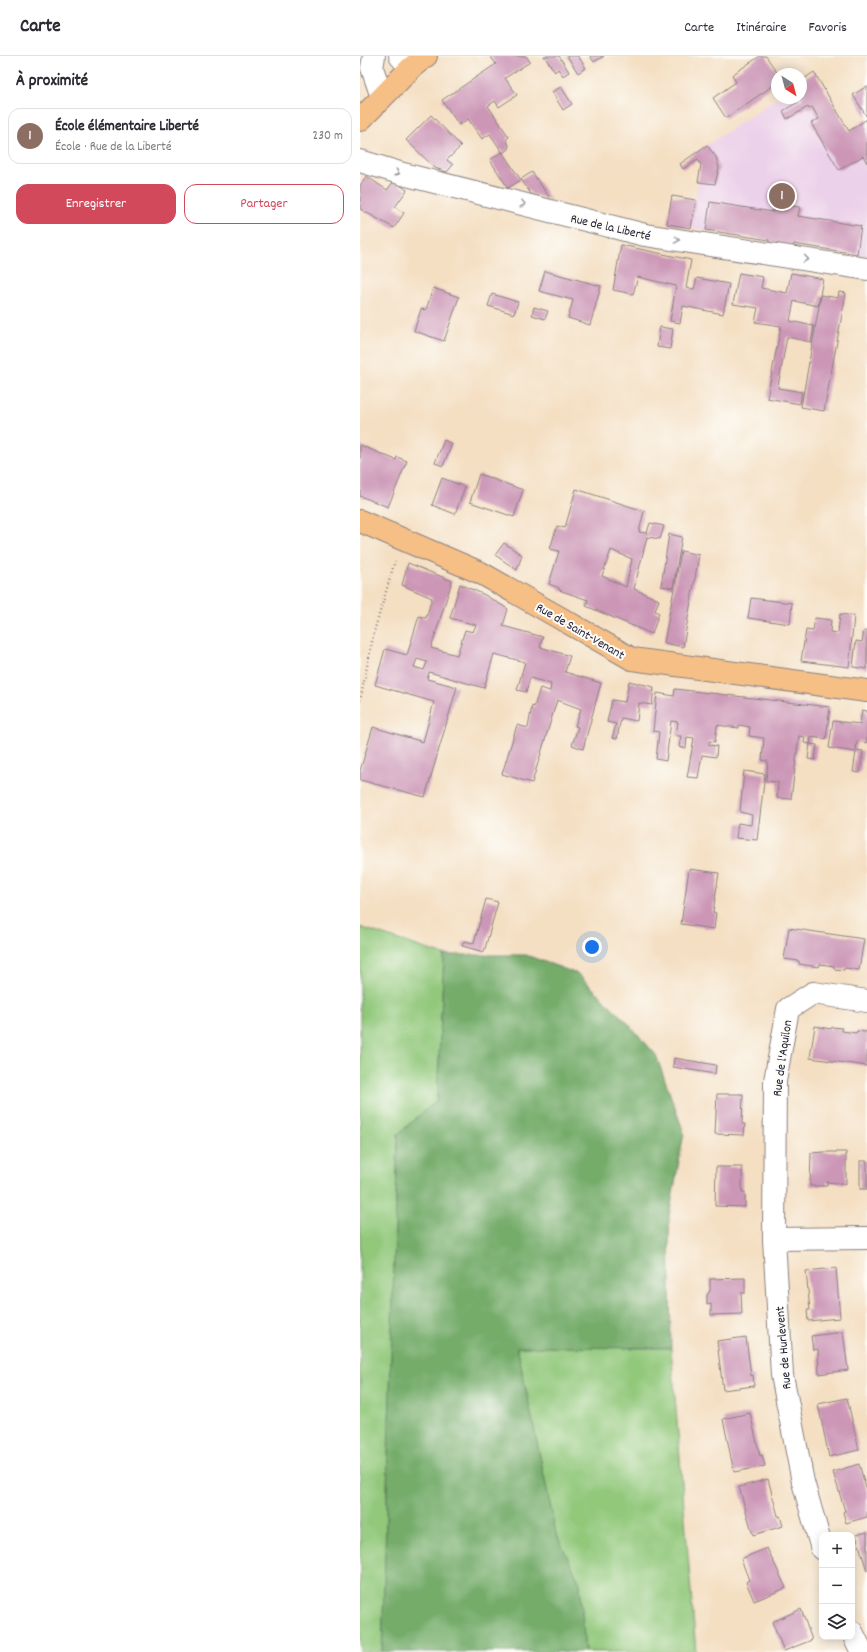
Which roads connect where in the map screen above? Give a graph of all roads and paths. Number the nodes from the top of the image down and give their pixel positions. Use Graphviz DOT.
graph roads {
  1 [pos="374,56"];
  2 [pos="412,60"];
  3 [pos="382,98"];
  4 [pos="360,120"];
  5 [pos="360,161"];
  6 [pos="867,269"];
  7 [pos="360,520"];
  8 [pos="402,537"];
  9 [pos="867,692"];
  10 [pos="360,700"];
  11 [pos="867,1001"];
  12 [pos="775,1143"];
  13 [pos="867,1238"];
  14 [pos="774,1239"];
  15 [pos="819,1538"];
  16 [pos="855,1638"];
  17 [pos="862,1652"];
  1 -- 3 [label="street"];
  2 -- 3 [label="main road"];
  3 -- 4 [label="main road"];
  5 -- 6 [label="street, Rue de la Liberté, one-way"];
  7 -- 8 [label="main road, Rue de Saint-Venant"];
  8 -- 9 [label="main road, Rue de Saint-Venant"];
  8 -- 10 [label="path"];
  11 -- 12 [label="street, Rue de l'Aquilon"];
  12 -- 14 [label="street, Rue de Hurlevent"];
  13 -- 14 [label="street"];
  14 -- 15 [label="street, Rue de Hurlevent"];
  16 -- 17 [label="street"];
}
